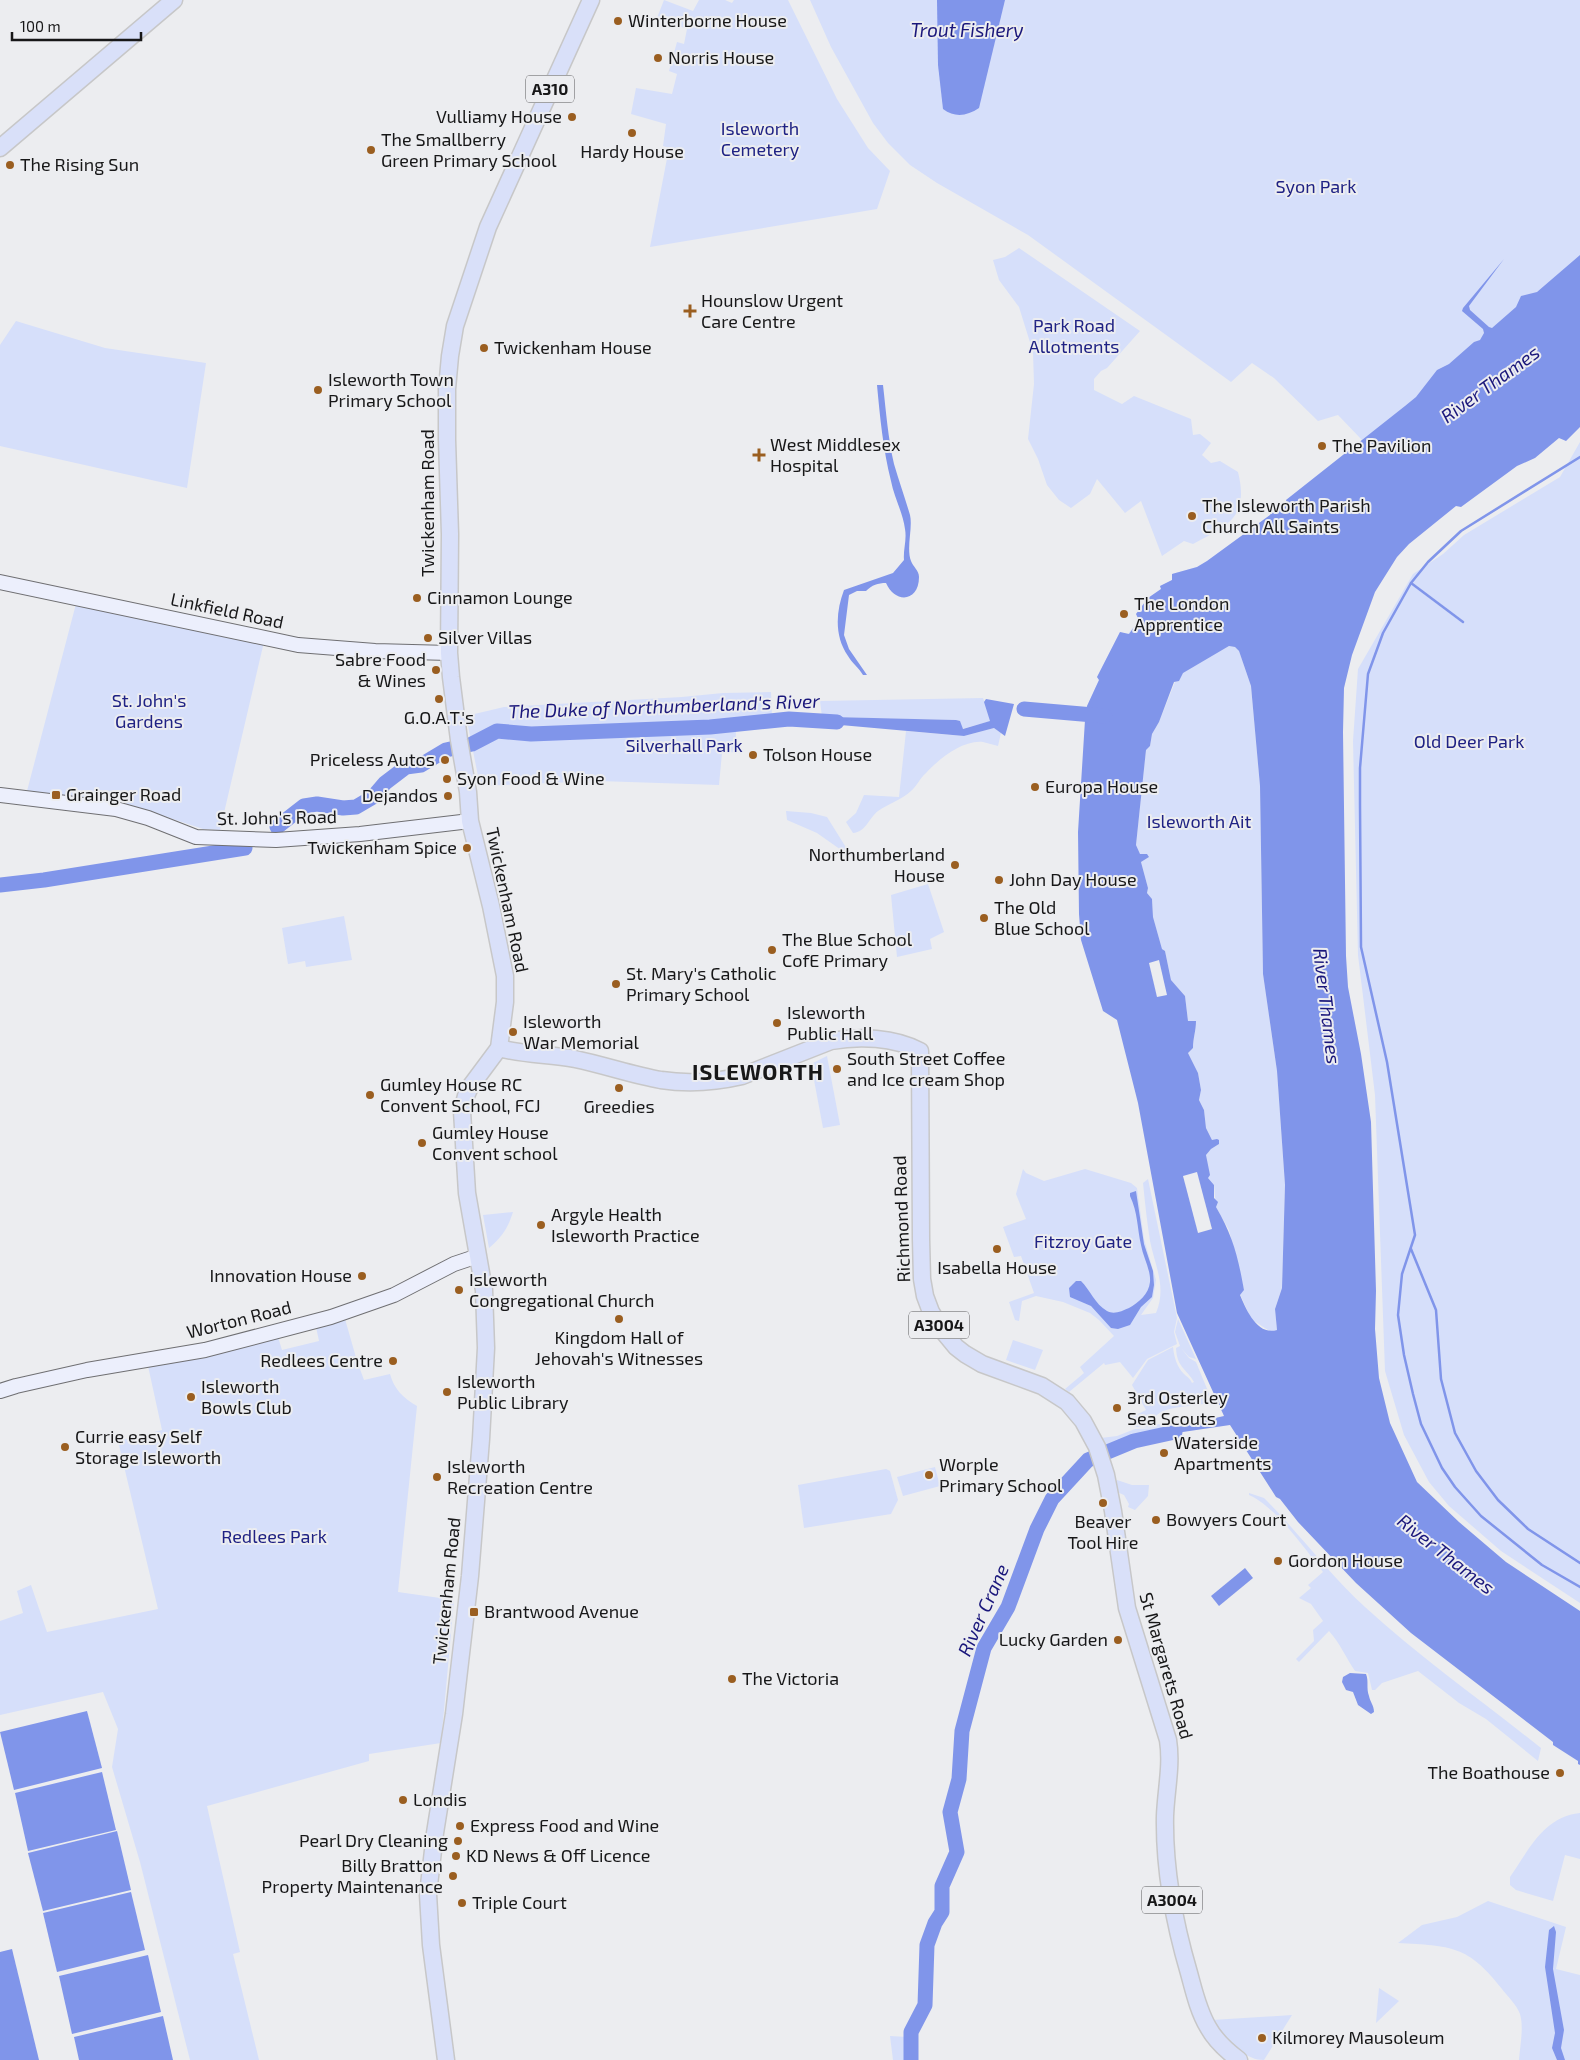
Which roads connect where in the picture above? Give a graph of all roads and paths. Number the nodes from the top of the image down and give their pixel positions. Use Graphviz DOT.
graph roads {
  1 [pos="174,0"];
  2 [pos="591,0"];
  3 [pos="2,142"];
  4 [pos="0,582"];
  5 [pos="449,652"];
  6 [pos="0,795"];
  7 [pos="470,821"];
  8 [pos="499,1048"];
  9 [pos="478,1256"];
  10 [pos="0,1391"];
  11 [pos="1105,1470"];
  12 [pos="446,2060"];
  13 [pos="1239,2060"];
  1 -- 3 [label="main road"];
  2 -- 5 [label="main road, Twickenham Road / A310"];
  4 -- 5 [label="street, Linkfield Road"];
  5 -- 7 [label="main road, Twickenham Road / A310"];
  6 -- 7 [label="street, St. John's Road"];
  7 -- 8 [label="main road, Twickenham Road / A310"];
  8 -- 9 [label="main road, Twickenham Road"];
  8 -- 11 [label="main road, Richmond Road / A3004"];
  9 -- 10 [label="street, Worton Road"];
  9 -- 12 [label="main road, Twickenham Road"];
  11 -- 13 [label="main road, St Margarets Road / A3004"];
}
